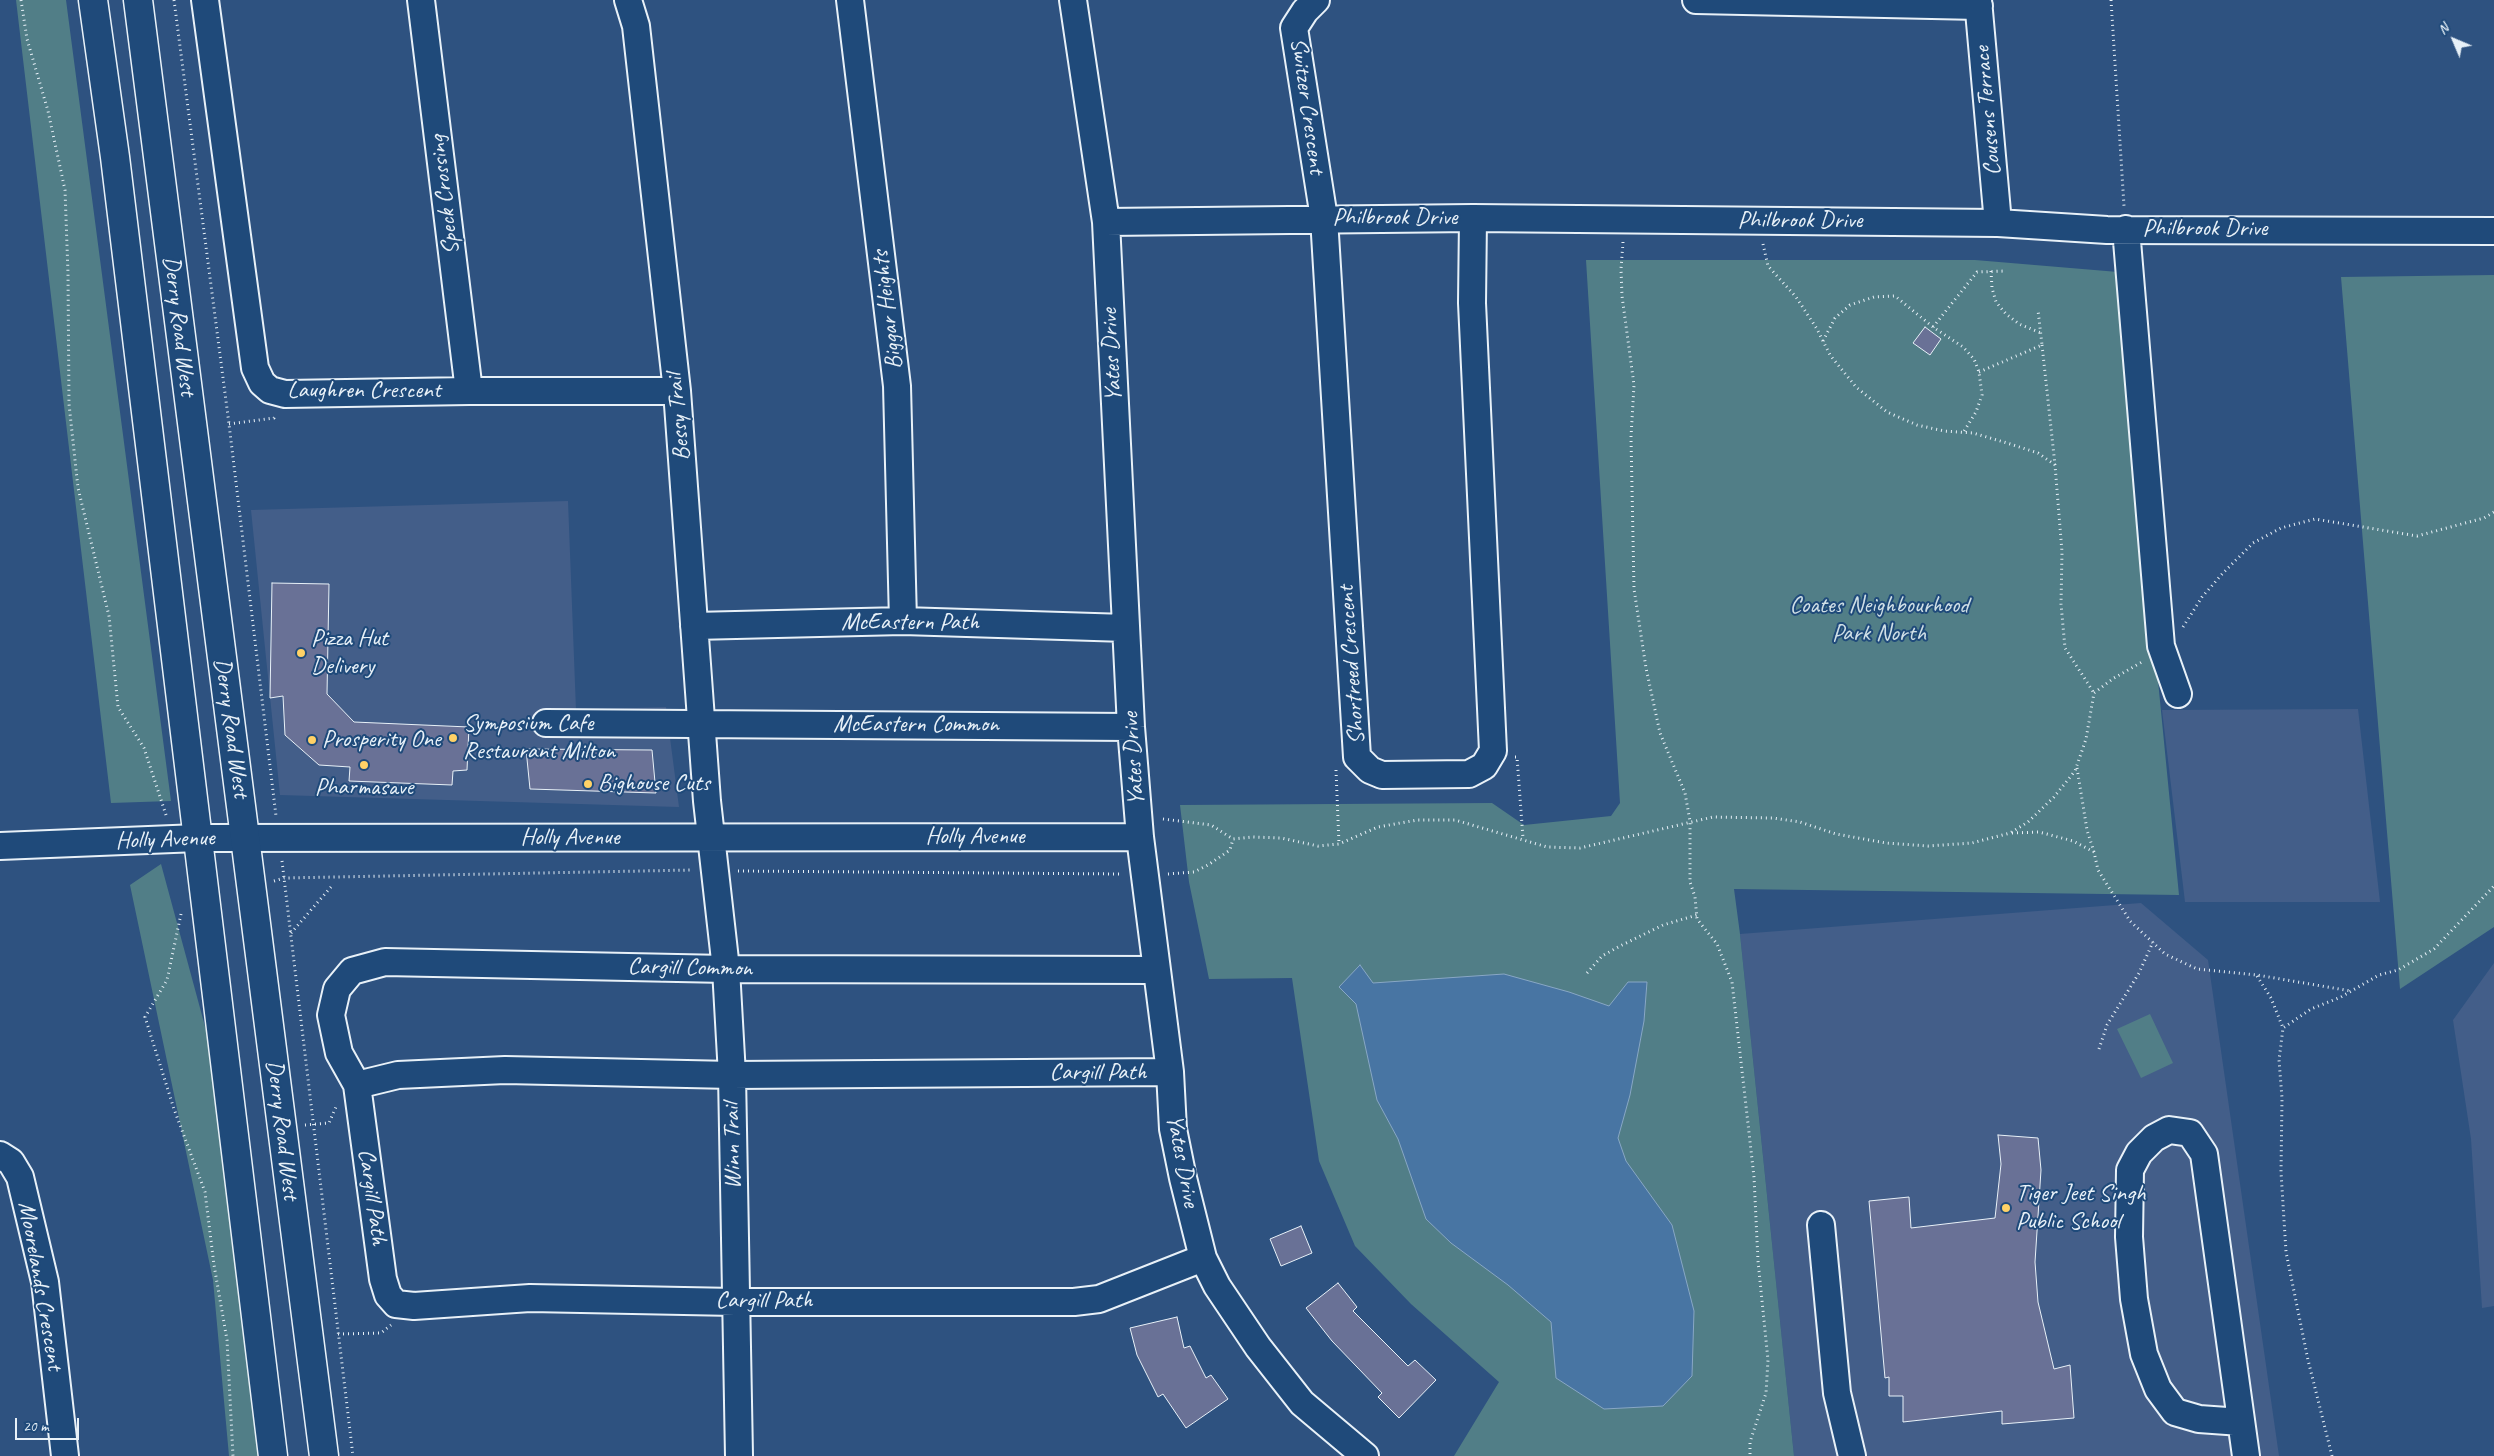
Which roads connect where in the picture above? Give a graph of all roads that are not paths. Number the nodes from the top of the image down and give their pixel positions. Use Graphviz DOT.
graph roads {
  1 [pos="94,0"];
  2 [pos="138,0"];
  3 [pos="205,0"];
  4 [pos="421,0"];
  5 [pos="628,0"];
  6 [pos="850,0"];
  7 [pos="1073,0"];
  8 [pos="1316,0"];
  9 [pos="1696,0"];
  10 [pos="1979,3"];
  11 [pos="1324,218"];
  12 [pos="1473,218"];
  13 [pos="1106,222"];
  14 [pos="1998,223"];
  15 [pos="2126,229"];
  16 [pos="2494,230"];
  17 [pos="469,391"];
  18 [pos="677,391"];
  19 [pos="903,621"];
  20 [pos="694,626"];
  21 [pos="1126,628"];
  22 [pos="2178,694"];
  23 [pos="546,723"];
  24 [pos="701,723"];
  25 [pos="1131,727"];
  26 [pos="1139,826"];
  27 [pos="710,837"];
  28 [pos="246,838"];
  29 [pos="185,839"];
  30 [pos="0,846"];
  31 [pos="726,969"];
  32 [pos="1156,970"];
  33 [pos="1170,1072"];
  34 [pos="732,1075"];
  35 [pos="357,1085"];
  36 [pos="0,1155"];
  37 [pos="1821,1225"];
  38 [pos="1203,1258"];
  39 [pos="735,1302"];
  40 [pos="2241,1422"];
  41 [pos="65,1456"];
  42 [pos="273,1456"];
  43 [pos="324,1456"];
  44 [pos="738,1456"];
  45 [pos="1365,1456"];
  46 [pos="1852,1456"];
  47 [pos="2246,1456"];
  1 -- 29 [label="main road, Derry Road West"];
  2 -- 28 [label="main road, Derry Road West"];
  3 -- 17 [label="street, Laughren Crescent"];
  4 -- 17 [label="street, Speck Crossing"];
  5 -- 18 [label="street, Bessy Trail"];
  6 -- 19 [label="street, Biggar Heights"];
  7 -- 13 [label="street, Yates Drive"];
  8 -- 11 [label="street, Switzer Crescent"];
  9 -- 10 [label="street"];
  10 -- 14 [label="street, Cousens Terrace"];
  11 -- 12 [label="street, Philbrook Drive"];
  11 -- 12 [label="street, Shortreed Crescent"];
  11 -- 13 [label="street, Philbrook Drive"];
  12 -- 14 [label="street, Philbrook Drive"];
  13 -- 21 [label="street, Yates Drive"];
  14 -- 15 [label="street, Philbrook Drive"];
  15 -- 16 [label="street, Philbrook Drive"];
  15 -- 22 [label="street"];
  17 -- 18 [label="street, Laughren Crescent"];
  18 -- 20 [label="street, Bessy Trail"];
  19 -- 20 [label="street, McEastern Path"];
  19 -- 21 [label="street, McEastern Path"];
  20 -- 24 [label="street, Bessy Trail"];
  21 -- 25 [label="street, Yates Drive"];
  23 -- 24 [label="street, McEastern Common"];
  24 -- 25 [label="street, McEastern Common"];
  24 -- 27 [label="street, Bessy Trail"];
  25 -- 26 [label="street, Yates Drive"];
  26 -- 27 [label="street, Holly Avenue"];
  26 -- 32 [label="street, Yates Drive"];
  27 -- 28 [label="street, Holly Avenue"];
  27 -- 31 [label="street, Winn Trail"];
  28 -- 29 [label="street, Holly Avenue"];
  28 -- 43 [label="main road, Derry Road West"];
  29 -- 30 [label="street, Holly Avenue"];
  29 -- 42 [label="main road, Derry Road West"];
  31 -- 32 [label="street, Cargill Common"];
  31 -- 34 [label="street, Winn Trail"];
  31 -- 35 [label="street, Cargill Common"];
  32 -- 33 [label="street, Yates Drive"];
  33 -- 34 [label="street, Cargill Path"];
  33 -- 38 [label="street, Yates Drive"];
  34 -- 35 [label="street, Cargill Path"];
  34 -- 39 [label="street, Winn Trail"];
  35 -- 39 [label="street, Cargill Path"];
  36 -- 41 [label="street, Moorelands Crescent"];
  37 -- 46 [label="street"];
  38 -- 39 [label="street, Cargill Path"];
  38 -- 45 [label="street, Yates Drive"];
  39 -- 44 [label="street, Winn Trail"];
  40 -- 40 [label="street"];
  40 -- 47 [label="street"];
}
